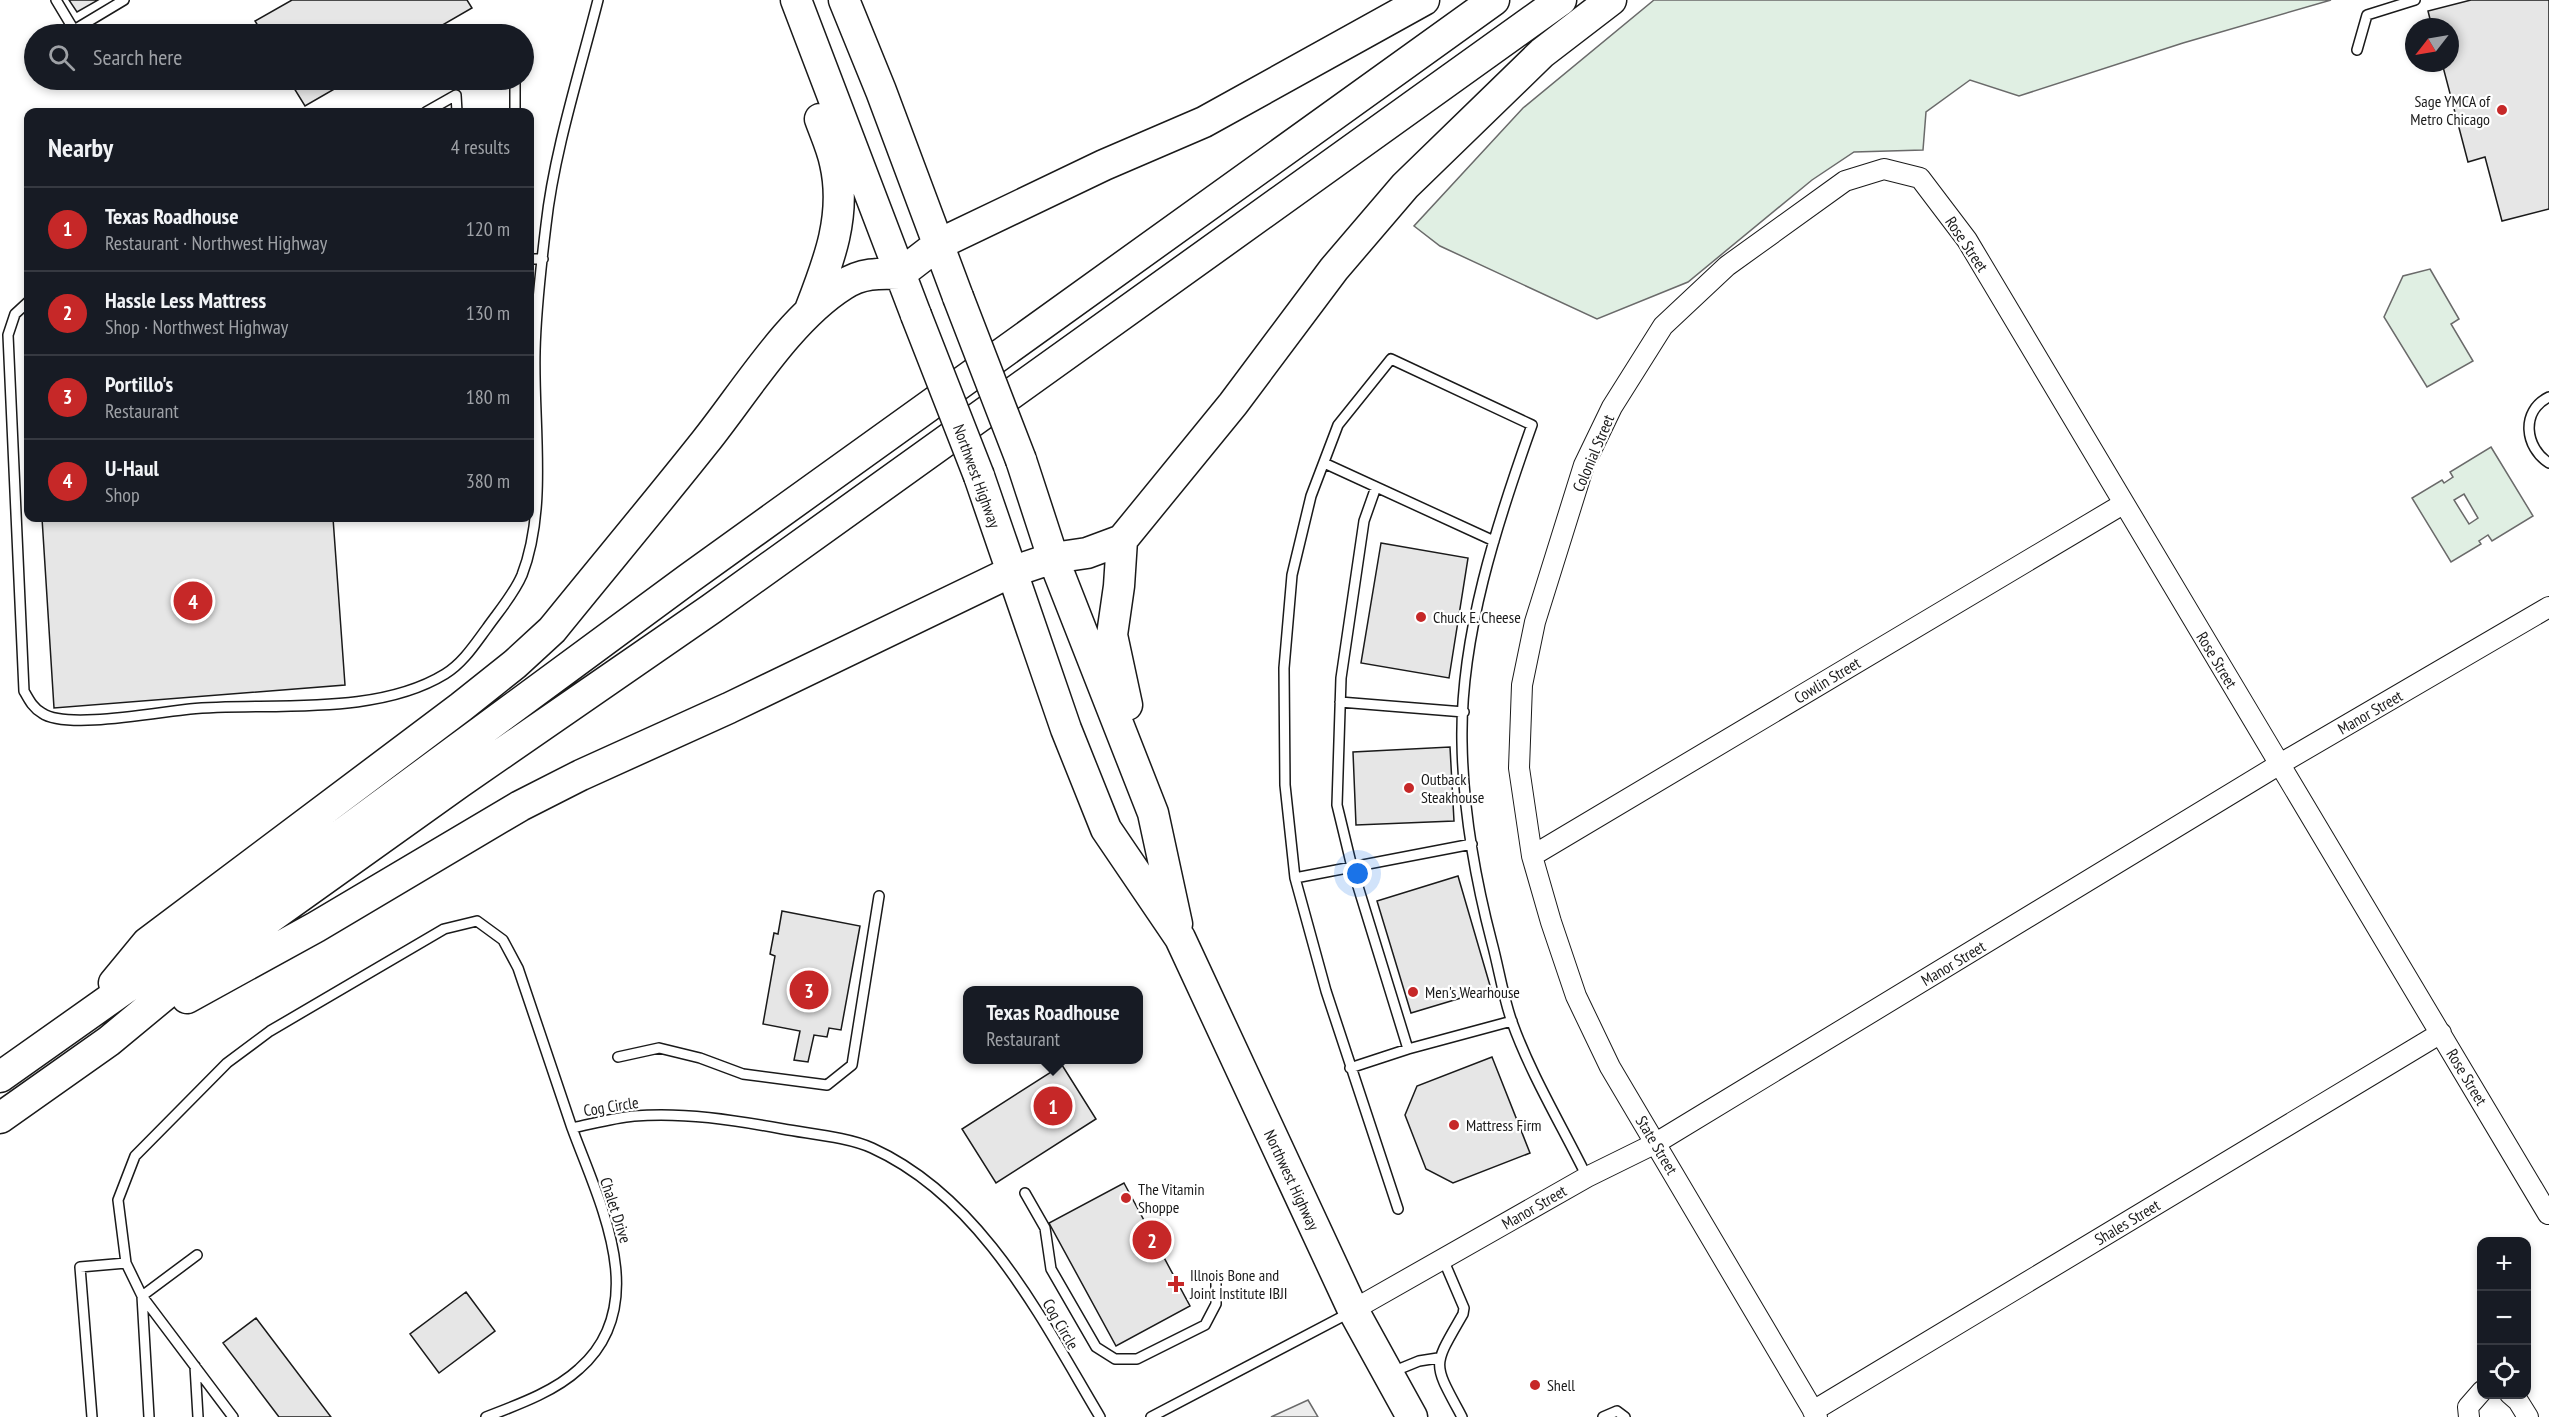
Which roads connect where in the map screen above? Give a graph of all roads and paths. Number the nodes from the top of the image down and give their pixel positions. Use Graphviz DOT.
graph roads {
  1 [pos="56,0"];
  2 [pos="598,0"];
  3 [pos="844,0"];
  4 [pos="1424,0"];
  5 [pos="1494,0"];
  6 [pos="1561,0"];
  7 [pos="1611,0"];
  8 [pos="2415,0"];
  9 [pos="118,1"];
  10 [pos="799,6"];
  11 [pos="70,24"];
  12 [pos="83,24"];
  13 [pos="2358,50"];
  14 [pos="515,90"];
  15 [pos="433,108"];
  16 [pos="457,108"];
  17 [pos="515,108"];
  18 [pos="1845,181"];
  19 [pos="939,244"];
  20 [pos="534,259"];
  21 [pos="543,259"];
  22 [pos="900,274"];
  23 [pos="24,306"];
  24 [pos="810,311"];
  25 [pos="2549,398"];
  26 [pos="1324,463"];
  27 [pos="2549,463"];
  28 [pos="1376,487"];
  29 [pos="534,504"];
  30 [pos="2123,504"];
  31 [pos="532,522"];
  32 [pos="1122,540"];
  33 [pos="1494,541"];
  34 [pos="1053,558"];
  35 [pos="1011,572"];
  36 [pos="2549,607"];
  37 [pos="1340,702"];
  38 [pos="1464,712"];
  39 [pos="2280,765"];
  40 [pos="1153,813"];
  41 [pos="1472,844"];
  42 [pos="1532,856"];
  43 [pos="1352,867"];
  44 [pos="1295,878"];
  45 [pos="879,896"];
  46 [pos="1180,938"];
  47 [pos="90,1013"];
  48 [pos="1512,1022"];
  49 [pos="2441,1033"];
  50 [pos="109,1041"];
  51 [pos="1408,1049"];
  52 [pos="618,1057"];
  53 [pos="1350,1068"];
  54 [pos="0,1077"];
  55 [pos="0,1118"];
  56 [pos="572,1128"];
  57 [pos="1656,1143"];
  58 [pos="1587,1177"];
  59 [pos="1025,1193"];
  60 [pos="1398,1209"];
  61 [pos="2548,1214"];
  62 [pos="197,1255"];
  63 [pos="1443,1259"];
  64 [pos="126,1263"];
  65 [pos="1216,1279"];
  66 [pos="142,1296"];
  67 [pos="1353,1310"];
  68 [pos="1438,1358"];
  69 [pos="195,1366"];
  70 [pos="1388,1374"];
  71 [pos="2477,1395"];
  72 [pos="2515,1399"];
  73 [pos="1815,1414"];
  74 [pos="92,1417"];
  75 [pos="149,1417"];
  76 [pos="198,1417"];
  77 [pos="233,1417"];
  78 [pos="486,1417"];
  79 [pos="1100,1417"];
  80 [pos="1150,1417"];
  81 [pos="1412,1417"];
  82 [pos="1462,1417"];
  83 [pos="1603,1417"];
  84 [pos="1625,1417"];
  85 [pos="2469,1417"];
  86 [pos="2528,1417"];
  1 -- 11 [label="lane"];
  2 -- 21 [label="lane"];
  3 -- 19 [label="main road, Northwest Highway"];
  4 -- 19 [label="main road"];
  5 -- 47 [label="main road"];
  6 -- 50 [label="main road"];
  7 -- 32 [label="main road"];
  8 -- 13 [label="lane"];
  9 -- 12 [label="lane"];
  10 -- 22 [label="main road, Northwest Highway"];
  10 -- 24 [label="main road"];
  14 -- 17 [label="lane"];
  15 -- 16 [label="lane"];
  18 -- 30 [label="street, Rose Street"];
  18 -- 42 [label="street, Colonial Street"];
  19 -- 22 [label="main road"];
  19 -- 34 [label="main road, Northwest Highway, bridge"];
  20 -- 21 [label="lane"];
  21 -- 29 [label="lane"];
  22 -- 24 [label="main road"];
  22 -- 35 [label="main road, Northwest Highway, bridge"];
  23 -- 31 [label="lane"];
  24 -- 47 [label="main road"];
  25 -- 27 [label="lane"];
  26 -- 28 [label="lane"];
  26 -- 33 [label="lane"];
  26 -- 44 [label="lane"];
  28 -- 33 [label="lane"];
  28 -- 37 [label="lane"];
  30 -- 39 [label="street, Rose Street"];
  30 -- 42 [label="street, Cowlin Street"];
  32 -- 34 [label="main road"];
  32 -- 40 [label="main road"];
  33 -- 38 [label="lane"];
  34 -- 35 [label="main road"];
  34 -- 40 [label="main road, Northwest Highway"];
  35 -- 46 [label="main road, Northwest Highway"];
  35 -- 50 [label="main road"];
  36 -- 39 [label="street, Manor Street"];
  37 -- 38 [label="lane"];
  37 -- 43 [label="lane"];
  38 -- 41 [label="lane"];
  39 -- 49 [label="street, Rose Street"];
  39 -- 57 [label="street, Manor Street"];
  40 -- 46 [label="main road, Northwest Highway"];
  41 -- 43 [label="lane"];
  41 -- 48 [label="lane"];
  42 -- 57 [label="street, State Street"];
  43 -- 44 [label="lane"];
  43 -- 51 [label="lane"];
  44 -- 53 [label="lane"];
  45 -- 52 [label="lane"];
  46 -- 67 [label="main road, Northwest Highway"];
  47 -- 54 [label="main road"];
  48 -- 51 [label="lane"];
  48 -- 58 [label="lane"];
  49 -- 61 [label="street, Rose Street"];
  49 -- 73 [label="street, Shales Street"];
  50 -- 55 [label="main road"];
  51 -- 53 [label="lane"];
  53 -- 60 [label="lane"];
  56 -- 64 [label="lane, Cog Circle"];
  56 -- 78 [label="lane, Chalet Drive"];
  56 -- 79 [label="lane, Cog Circle"];
  57 -- 58 [label="street, Manor Street"];
  57 -- 73 [label="street, State Street"];
  58 -- 63 [label="street, Manor Street"];
  59 -- 65 [label="lane"];
  62 -- 66 [label="lane"];
  63 -- 67 [label="street, Manor Street"];
  63 -- 68 [label="lane"];
  64 -- 66 [label="lane"];
  64 -- 74 [label="lane"];
  66 -- 69 [label="lane"];
  66 -- 75 [label="lane"];
  67 -- 70 [label="main road, Northwest Highway"];
  67 -- 80 [label="lane"];
  68 -- 70 [label="lane"];
  68 -- 82 [label="lane"];
  69 -- 76 [label="lane"];
  69 -- 77 [label="lane"];
  70 -- 81 [label="main road, Northwest Highway"];
  71 -- 85 [label="street"];
  72 -- 86 [label="street"];
  83 -- 84 [label="lane"];
}
